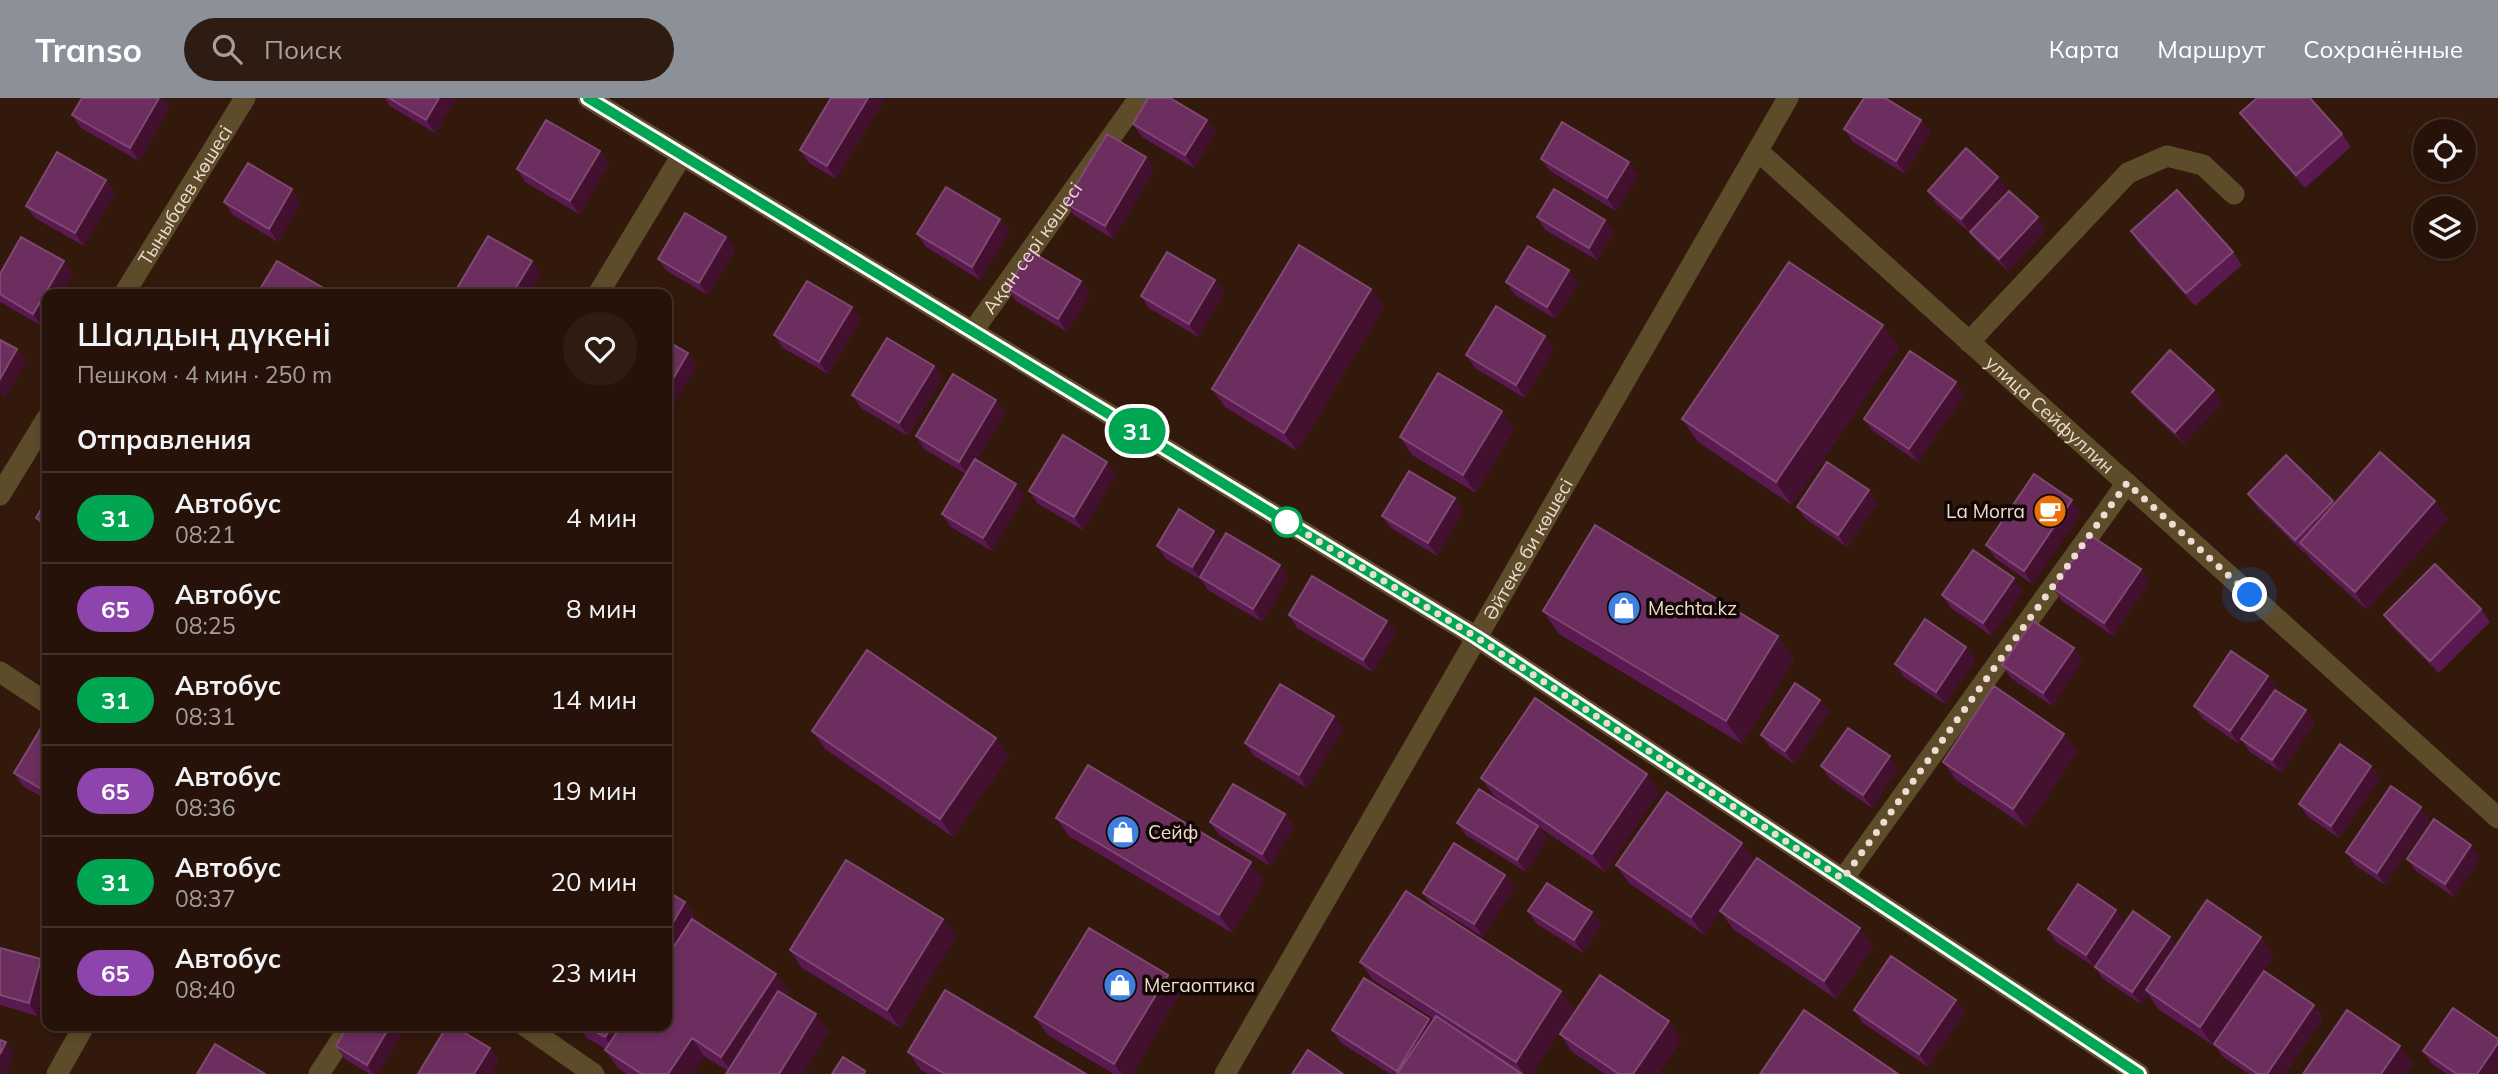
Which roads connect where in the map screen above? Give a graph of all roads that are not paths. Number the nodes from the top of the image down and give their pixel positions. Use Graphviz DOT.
graph roads {
  1 [pos="245,98"];
  2 [pos="588,98"];
  3 [pos="1139,98"];
  4 [pos="1788,98"];
  5 [pos="1759,152"];
  6 [pos="682,155"];
  7 [pos="2234,194"];
  8 [pos="127,289"];
  9 [pos="601,289"];
  10 [pos="973,331"];
  11 [pos="1969,342"];
  12 [pos="42,426"];
  13 [pos="2127,483"];
  14 [pos="0,495"];
  15 [pos="1476,637"];
  16 [pos="0,672"];
  17 [pos="42,700"];
  18 [pos="2498,818"];
  19 [pos="1843,879"];
  20 [pos="82,1031"];
  21 [pos="347,1031"];
  22 [pos="532,1031"];
  23 [pos="57,1074"];
  24 [pos="319,1074"];
  25 [pos="594,1074"];
  26 [pos="1225,1074"];
  27 [pos="2139,1074"];
  1 -- 8 [label="street, Тыныбаев көшесі"];
  2 -- 6 [label="street"];
  3 -- 10 [label="street, Ақан сері көшесі"];
  4 -- 5 [label="street, Әйтеке би көшесі"];
  5 -- 11 [label="street, улица Сейфуллин"];
  5 -- 15 [label="street, Әйтеке би көшесі"];
  6 -- 9 [label="street"];
  6 -- 10 [label="street"];
  7 -- 11 [label="street"];
  10 -- 15 [label="street"];
  11 -- 13 [label="street, улица Сейфуллин"];
  12 -- 14 [label="street"];
  13 -- 18 [label="street, улица Сейфуллин"];
  13 -- 19 [label="street"];
  15 -- 19 [label="street"];
  15 -- 26 [label="street, Әйтеке би көшесі"];
  16 -- 17 [label="street"];
  19 -- 27 [label="street"];
  20 -- 23 [label="street"];
  21 -- 24 [label="street"];
  22 -- 25 [label="street"];
}
